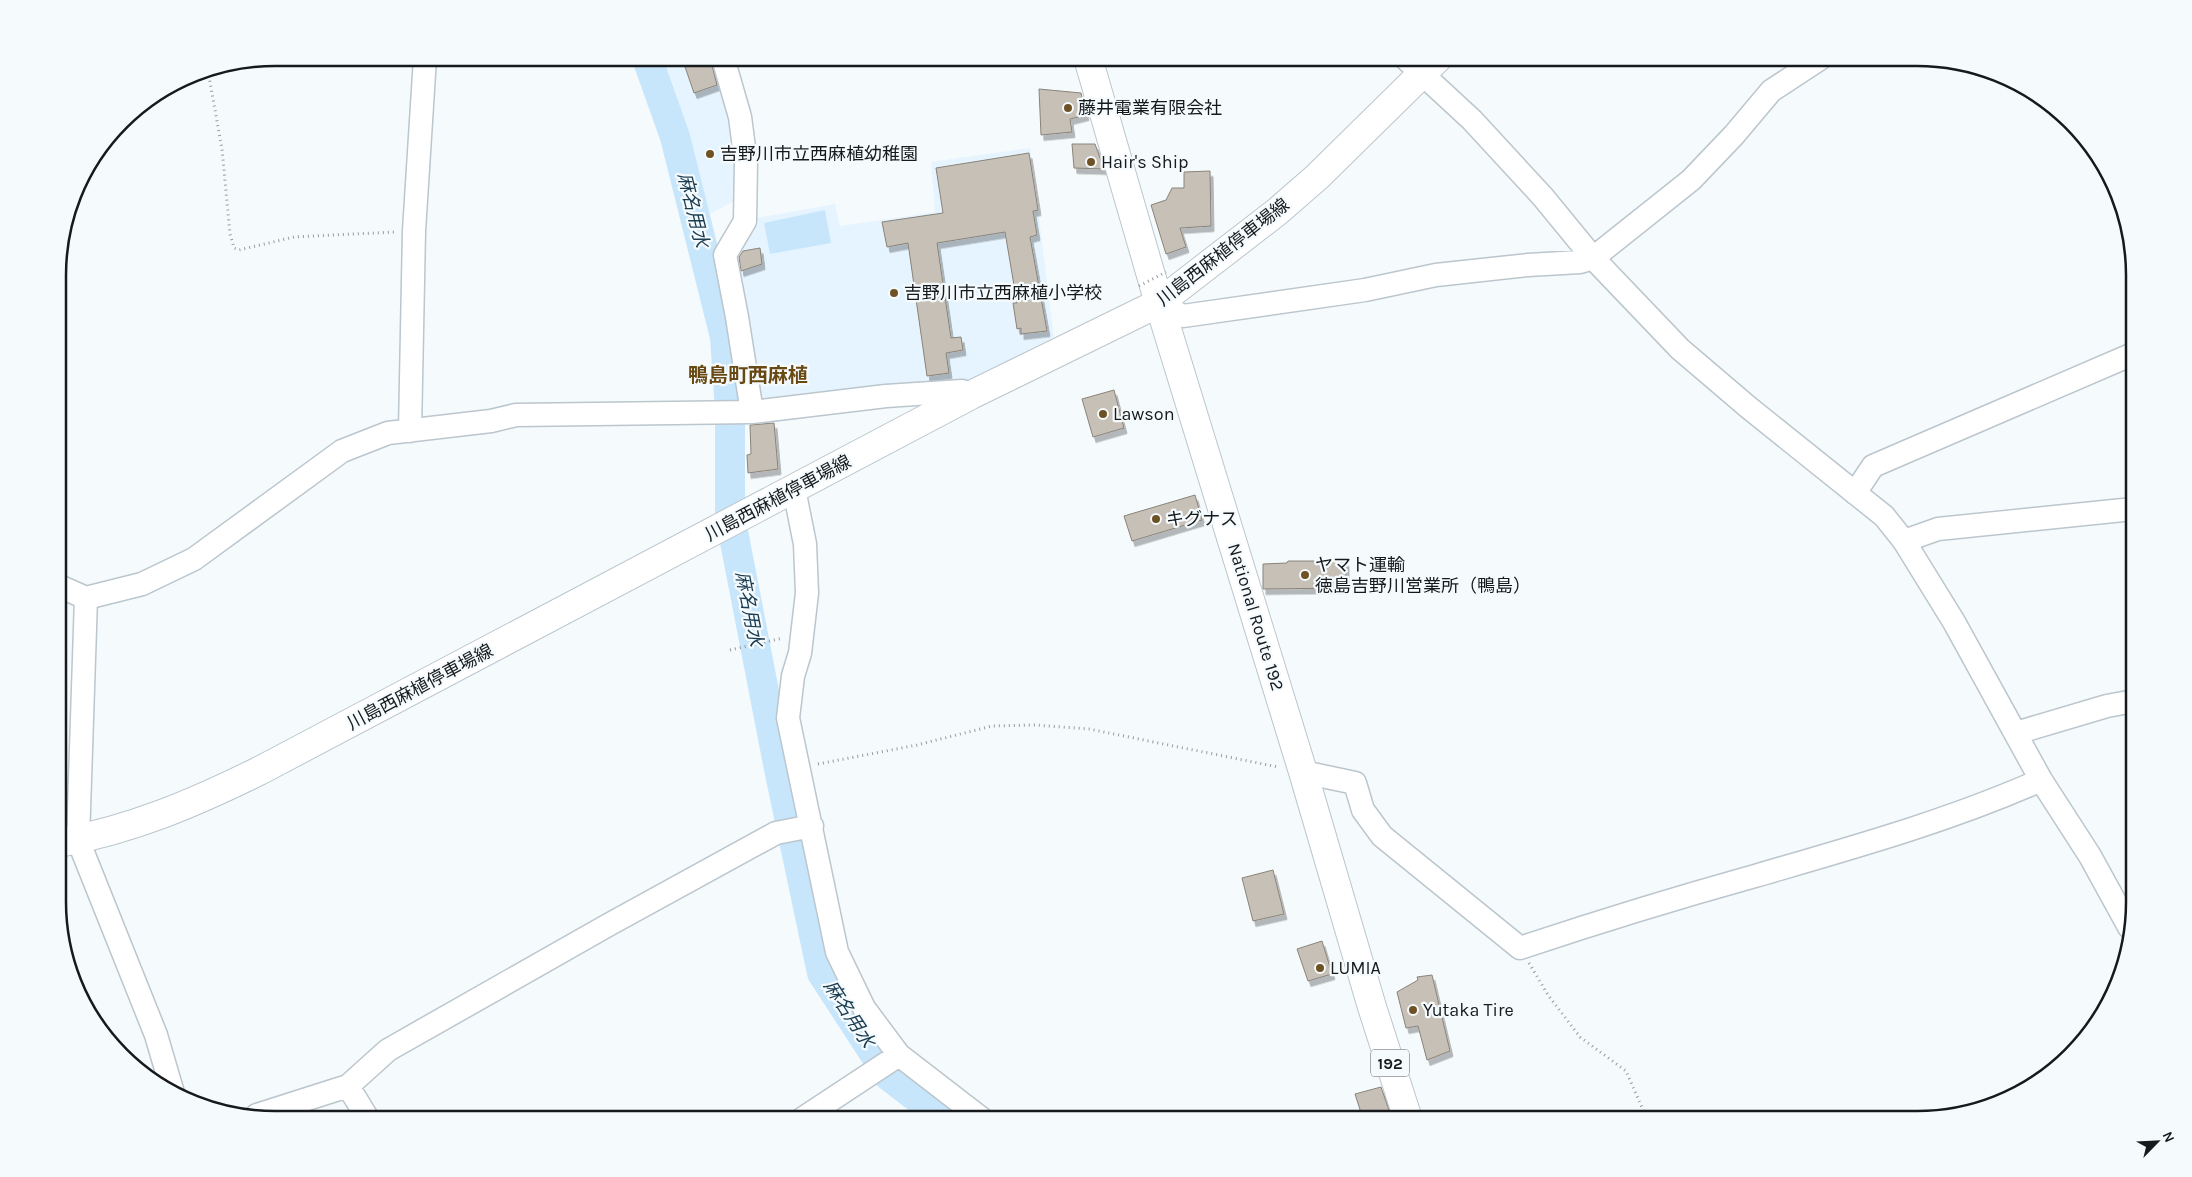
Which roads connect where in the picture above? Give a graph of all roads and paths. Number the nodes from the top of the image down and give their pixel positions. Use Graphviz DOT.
graph roads {
  1 [pos="424,66"];
  2 [pos="725,66"];
  3 [pos="1090,66"];
  4 [pos="1419,66"];
  5 [pos="1425,66"];
  6 [pos="1808,66"];
  7 [pos="209,77"];
  8 [pos="414,232"];
  9 [pos="1593,258"];
  10 [pos="1166,272"];
  11 [pos="1149,295"];
  12 [pos="2126,357"];
  13 [pos="971,395"];
  14 [pos="749,412"];
  15 [pos="410,431"];
  16 [pos="794,489"];
  17 [pos="1855,493"];
  18 [pos="2126,510"];
  19 [pos="1904,541"];
  20 [pos="66,589"];
  21 [pos="86,598"];
  22 [pos="772,642"];
  23 [pos="730,650"];
  24 [pos="2126,702"];
  25 [pos="2016,733"];
  26 [pos="798,768"];
  27 [pos="1303,772"];
  28 [pos="2041,780"];
  29 [pos="812,826"];
  30 [pos="68,841"];
  31 [pos="2125,919"];
  32 [pos="1520,948"];
  33 [pos="899,1055"];
  34 [pos="170,1082"];
  35 [pos="348,1086"];
  36 [pos="273,1111"];
  37 [pos="363,1111"];
  38 [pos="815,1111"];
  39 [pos="972,1111"];
  40 [pos="1405,1111"];
  41 [pos="1644,1111"];
  1 -- 8 [label="street"];
  2 -- 14 [label="street"];
  3 -- 11 [label="main road, National Route 192 / 192"];
  4 -- 11 [label="main road, 川島西麻植停車場線"];
  5 -- 9 [label="street"];
  6 -- 9 [label="street"];
  7 -- 8 [label="path"];
  8 -- 15 [label="street"];
  9 -- 11 [label="street"];
  9 -- 17 [label="street"];
  10 -- 11 [label="path, bridge"];
  11 -- 13 [label="main road, 川島西麻植停車場線"];
  11 -- 27 [label="main road, National Route 192 / 192"];
  12 -- 17 [label="street"];
  13 -- 14 [label="street"];
  13 -- 16 [label="main road, 川島西麻植停車場線"];
  14 -- 15 [label="street"];
  15 -- 21 [label="street"];
  16 -- 26 [label="street"];
  16 -- 30 [label="main road, 川島西麻植停車場線"];
  17 -- 19 [label="street"];
  18 -- 19 [label="street"];
  19 -- 25 [label="street"];
  20 -- 21 [label="street"];
  21 -- 30 [label="street"];
  22 -- 23 [label="path"];
  24 -- 25 [label="street"];
  25 -- 28 [label="street"];
  26 -- 27 [label="path"];
  26 -- 29 [label="street"];
  27 -- 32 [label="street"];
  27 -- 40 [label="main road, National Route 192 / 192"];
  28 -- 31 [label="street"];
  28 -- 32 [label="street"];
  29 -- 33 [label="street"];
  29 -- 35 [label="street"];
  30 -- 34 [label="street"];
  32 -- 41 [label="path"];
  33 -- 38 [label="street"];
  33 -- 39 [label="street"];
  35 -- 36 [label="street"];
  35 -- 37 [label="street"];
}
